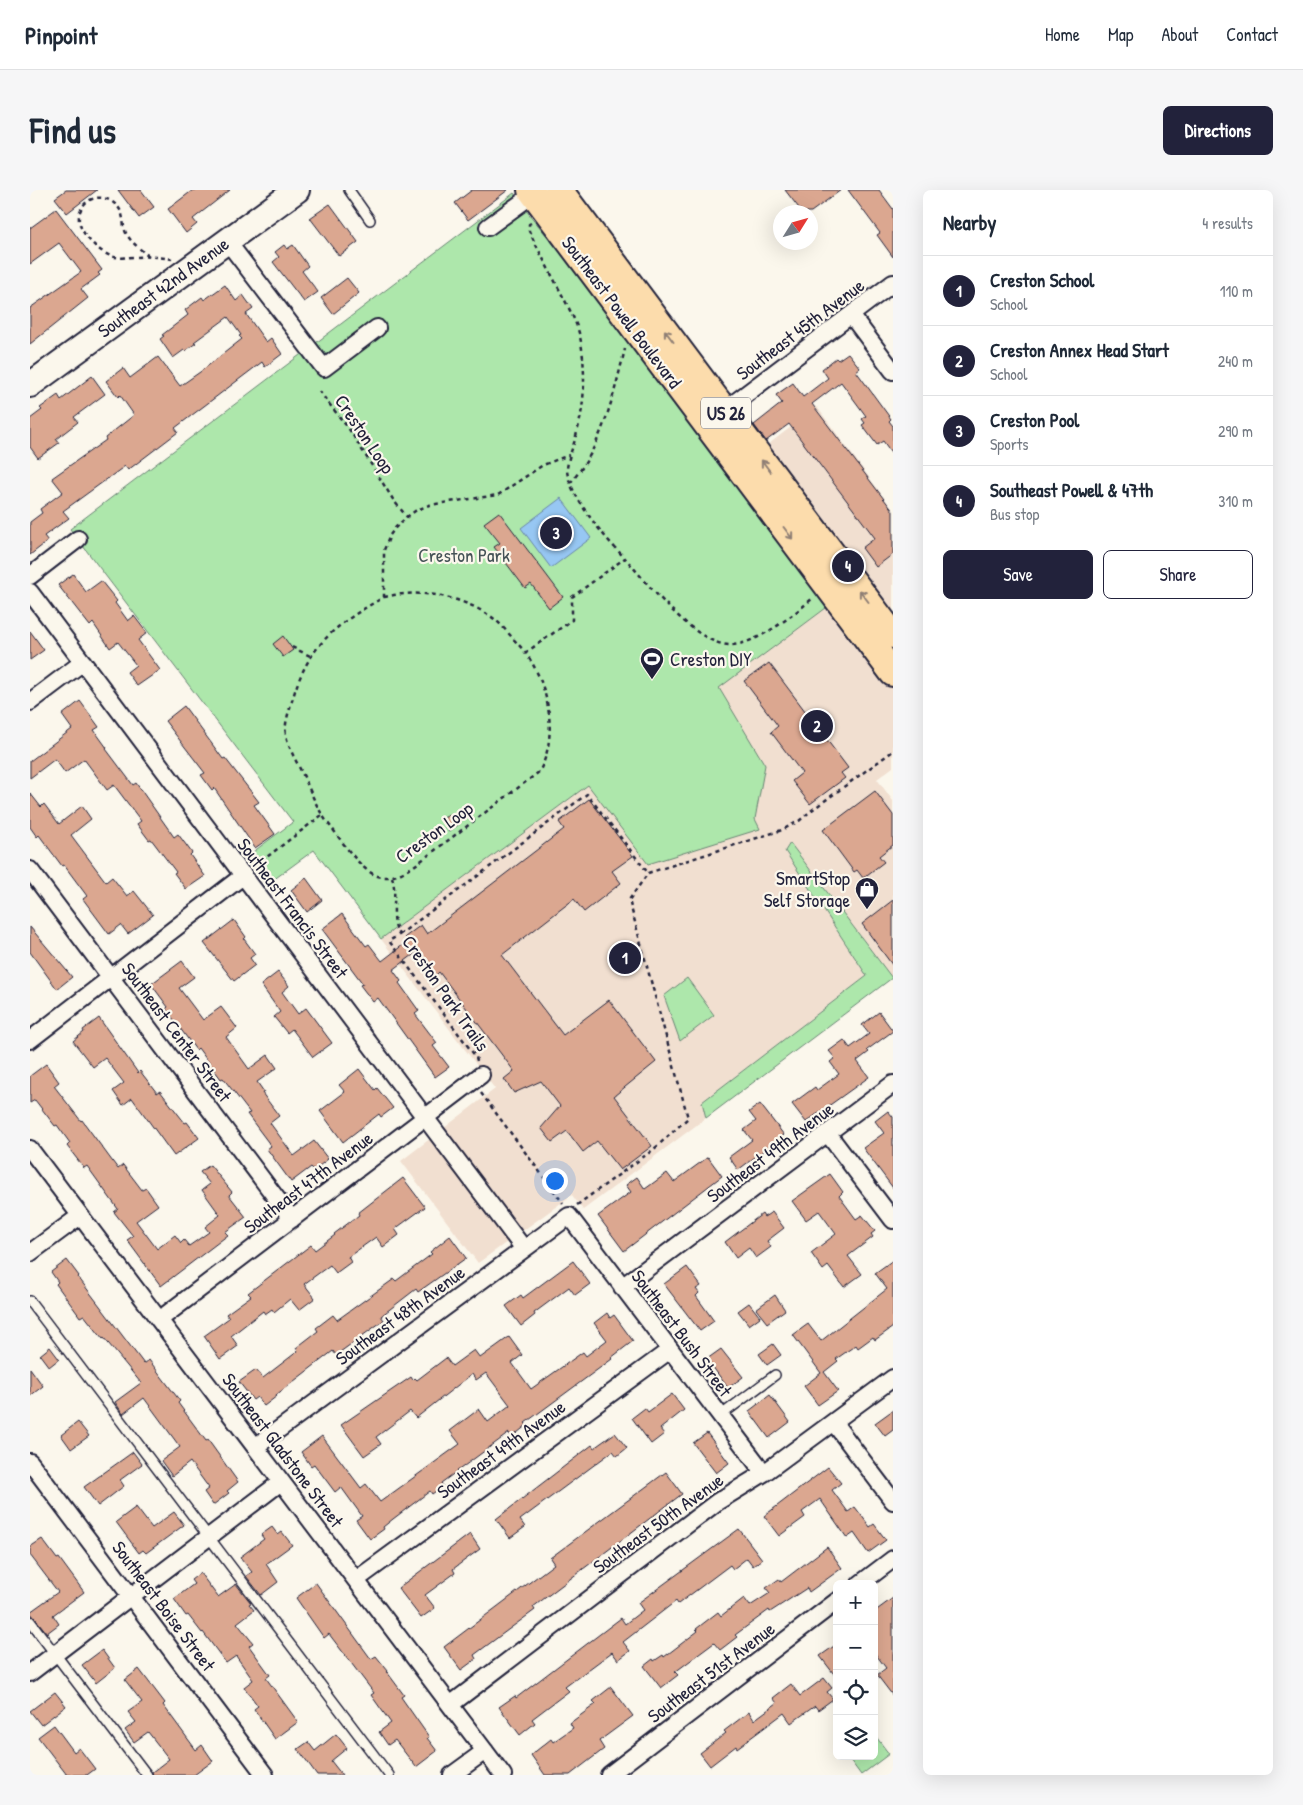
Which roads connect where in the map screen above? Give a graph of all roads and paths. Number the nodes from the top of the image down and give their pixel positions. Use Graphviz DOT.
graph roads {
  1 [pos="296,190"];
  2 [pos="349,190"];
  3 [pos="542,195"];
  4 [pos="370,220"];
  5 [pos="488,227"];
  6 [pos="227,241"];
  7 [pos="149,256"];
  8 [pos="185,272"];
  9 [pos="893,283"];
  10 [pos="851,315"];
  11 [pos="377,328"];
  12 [pos="624,356"];
  13 [pos="893,371"];
  14 [pos="30,384"];
  15 [pos="319,392"];
  16 [pos="715,417"];
  17 [pos="569,455"];
  18 [pos="570,483"];
  19 [pos="407,518"];
  20 [pos="78,539"];
  21 [pos="625,558"];
  22 [pos="30,576"];
  23 [pos="30,592"];
  24 [pos="818,594"];
  25 [pos="384,597"];
  26 [pos="893,635"];
  27 [pos="292,647"];
  28 [pos="525,653"];
  29 [pos="310,656"];
  30 [pos="83,662"];
  31 [pos="893,673"];
  32 [pos="30,702"];
  33 [pos="893,751"];
  34 [pos="322,816"];
  35 [pos="30,870"];
  36 [pos="648,873"];
  37 [pos="244,875"];
  38 [pos="392,877"];
  39 [pos="399,935"];
  40 [pos="110,977"];
  41 [pos="30,1040"];
  42 [pos="476,1078"];
  43 [pos="893,1084"];
  44 [pos="426,1117"];
  45 [pos="828,1134"];
  46 [pos="30,1149"];
  47 [pos="80,1216"];
  48 [pos="569,1216"];
  49 [pos="292,1219"];
  50 [pos="893,1220"];
  51 [pos="524,1249"];
  52 [pos="30,1253"];
  53 [pos="622,1287"];
  54 [pos="30,1300"];
  55 [pos="160,1320"];
  56 [pos="670,1350"];
  57 [pos="775,1375"];
  58 [pos="893,1378"];
  59 [pos="720,1416"];
  60 [pos="834,1423"];
  61 [pos="255,1447"];
  62 [pos="30,1462"];
  63 [pos="764,1473"];
  64 [pos="281,1482"];
  65 [pos="893,1501"];
  66 [pos="209,1537"];
  67 [pos="893,1558"];
  68 [pos="356,1580"];
  69 [pos="865,1580"];
  70 [pos="130,1596"];
  71 [pos="833,1604"];
  72 [pos="30,1621"];
  73 [pos="55,1654"];
  74 [pos="30,1673"];
  75 [pos="450,1705"];
  76 [pos="485,1751"];
  77 [pos="147,1775"];
  78 [pos="265,1775"];
  79 [pos="390,1775"];
  80 [pos="452,1775"];
  81 [pos="503,1775"];
  82 [pos="609,1775"];
  1 -- 6 [label="street, Southeast 42nd Avenue"];
  2 -- 4 [label="lane"];
  3 -- 5 [label="street"];
  3 -- 16 [label="main road, Southeast Powell Boulevard / US 26"];
  3 -- 17 [label="path"];
  6 -- 8 [label="street, Southeast 42nd Avenue"];
  6 -- 11 [label="street"];
  7 -- 7 [label="path"];
  7 -- 8 [label="path"];
  8 -- 14 [label="street, Southeast 42nd Avenue"];
  9 -- 10 [label="street, Southeast 45th Avenue"];
  10 -- 13 [label="street"];
  10 -- 16 [label="street, Southeast 45th Avenue"];
  12 -- 18 [label="path"];
  15 -- 19 [label="path, Creston Loop"];
  26 -- 16 [label="main road, Southeast Powell Boulevard / US 26, one-way"];
  16 -- 31 [label="main road, Southeast Powell Boulevard / US 26, one-way"];
  17 -- 18 [label="path"];
  17 -- 19 [label="path"];
  18 -- 21 [label="path"];
  19 -- 25 [label="path"];
  20 -- 22 [label="street"];
  21 -- 24 [label="path"];
  21 -- 28 [label="path"];
  23 -- 30 [label="street, Southeast Francis Street"];
  25 -- 28 [label="path, Creston Loop"];
  25 -- 29 [label="path, Creston Loop"];
  27 -- 29 [label="path"];
  28 -- 38 [label="path, Creston Loop"];
  29 -- 34 [label="path, Creston Loop"];
  30 -- 32 [label="street"];
  30 -- 37 [label="street, Southeast Francis Street"];
  33 -- 36 [label="path"];
  34 -- 37 [label="path"];
  34 -- 38 [label="path, Creston Loop"];
  35 -- 40 [label="street, Southeast Center Street"];
  36 -- 39 [label="path"];
  36 -- 48 [label="path"];
  37 -- 40 [label="street"];
  37 -- 44 [label="street, Southeast Francis Street"];
  38 -- 39 [label="path, Creston Park Trails"];
  39 -- 42 [label="path, Creston Park Trails"];
  40 -- 41 [label="street"];
  40 -- 49 [label="street, Southeast Center Street"];
  42 -- 44 [label="street, Southeast 47th Avenue"];
  42 -- 48 [label="path"];
  43 -- 45 [label="street, Southeast 49th Avenue"];
  44 -- 49 [label="street, Southeast 47th Avenue"];
  44 -- 51 [label="street, Southeast Francis Street"];
  45 -- 50 [label="street"];
  45 -- 53 [label="street, Southeast 49th Avenue"];
  46 -- 47 [label="street, Southeast Gladstone Street"];
  47 -- 52 [label="street"];
  47 -- 55 [label="street, Southeast Gladstone Street"];
  48 -- 51 [label="street, Southeast 48th Avenue"];
  48 -- 53 [label="street, Southeast Bush Street"];
  49 -- 55 [label="street, Southeast 47th Avenue"];
  51 -- 61 [label="street, Southeast 48th Avenue"];
  53 -- 56 [label="street, Southeast Bush Street"];
  54 -- 66 [label="lane"];
  55 -- 61 [label="street, Southeast Gladstone Street"];
  56 -- 59 [label="street, Southeast Bush Street"];
  56 -- 68 [label="street, Southeast 49th Avenue"];
  57 -- 59 [label="lane"];
  58 -- 60 [label="street, Southeast 50th Avenue"];
  59 -- 63 [label="street, Southeast Bush Street"];
  60 -- 63 [label="street, Southeast 50th Avenue"];
  60 -- 65 [label="street"];
  61 -- 64 [label="street, Southeast Gladstone Street"];
  62 -- 70 [label="street, Southeast Boise Street"];
  63 -- 75 [label="street, Southeast 50th Avenue"];
  64 -- 66 [label="street"];
  64 -- 68 [label="street, Southeast Gladstone Street"];
  66 -- 70 [label="street"];
  66 -- 79 [label="lane"];
  67 -- 69 [label="street"];
  68 -- 75 [label="street, Southeast Gladstone Street"];
  70 -- 73 [label="street"];
  70 -- 78 [label="street, Southeast Boise Street"];
  71 -- 82 [label="street, Southeast 51st Avenue"];
  72 -- 73 [label="lane"];
  73 -- 74 [label="street"];
  73 -- 77 [label="lane"];
  75 -- 76 [label="street, Southeast Gladstone Street"];
  76 -- 80 [label="street"];
  76 -- 81 [label="street, Southeast Gladstone Street"];
}
